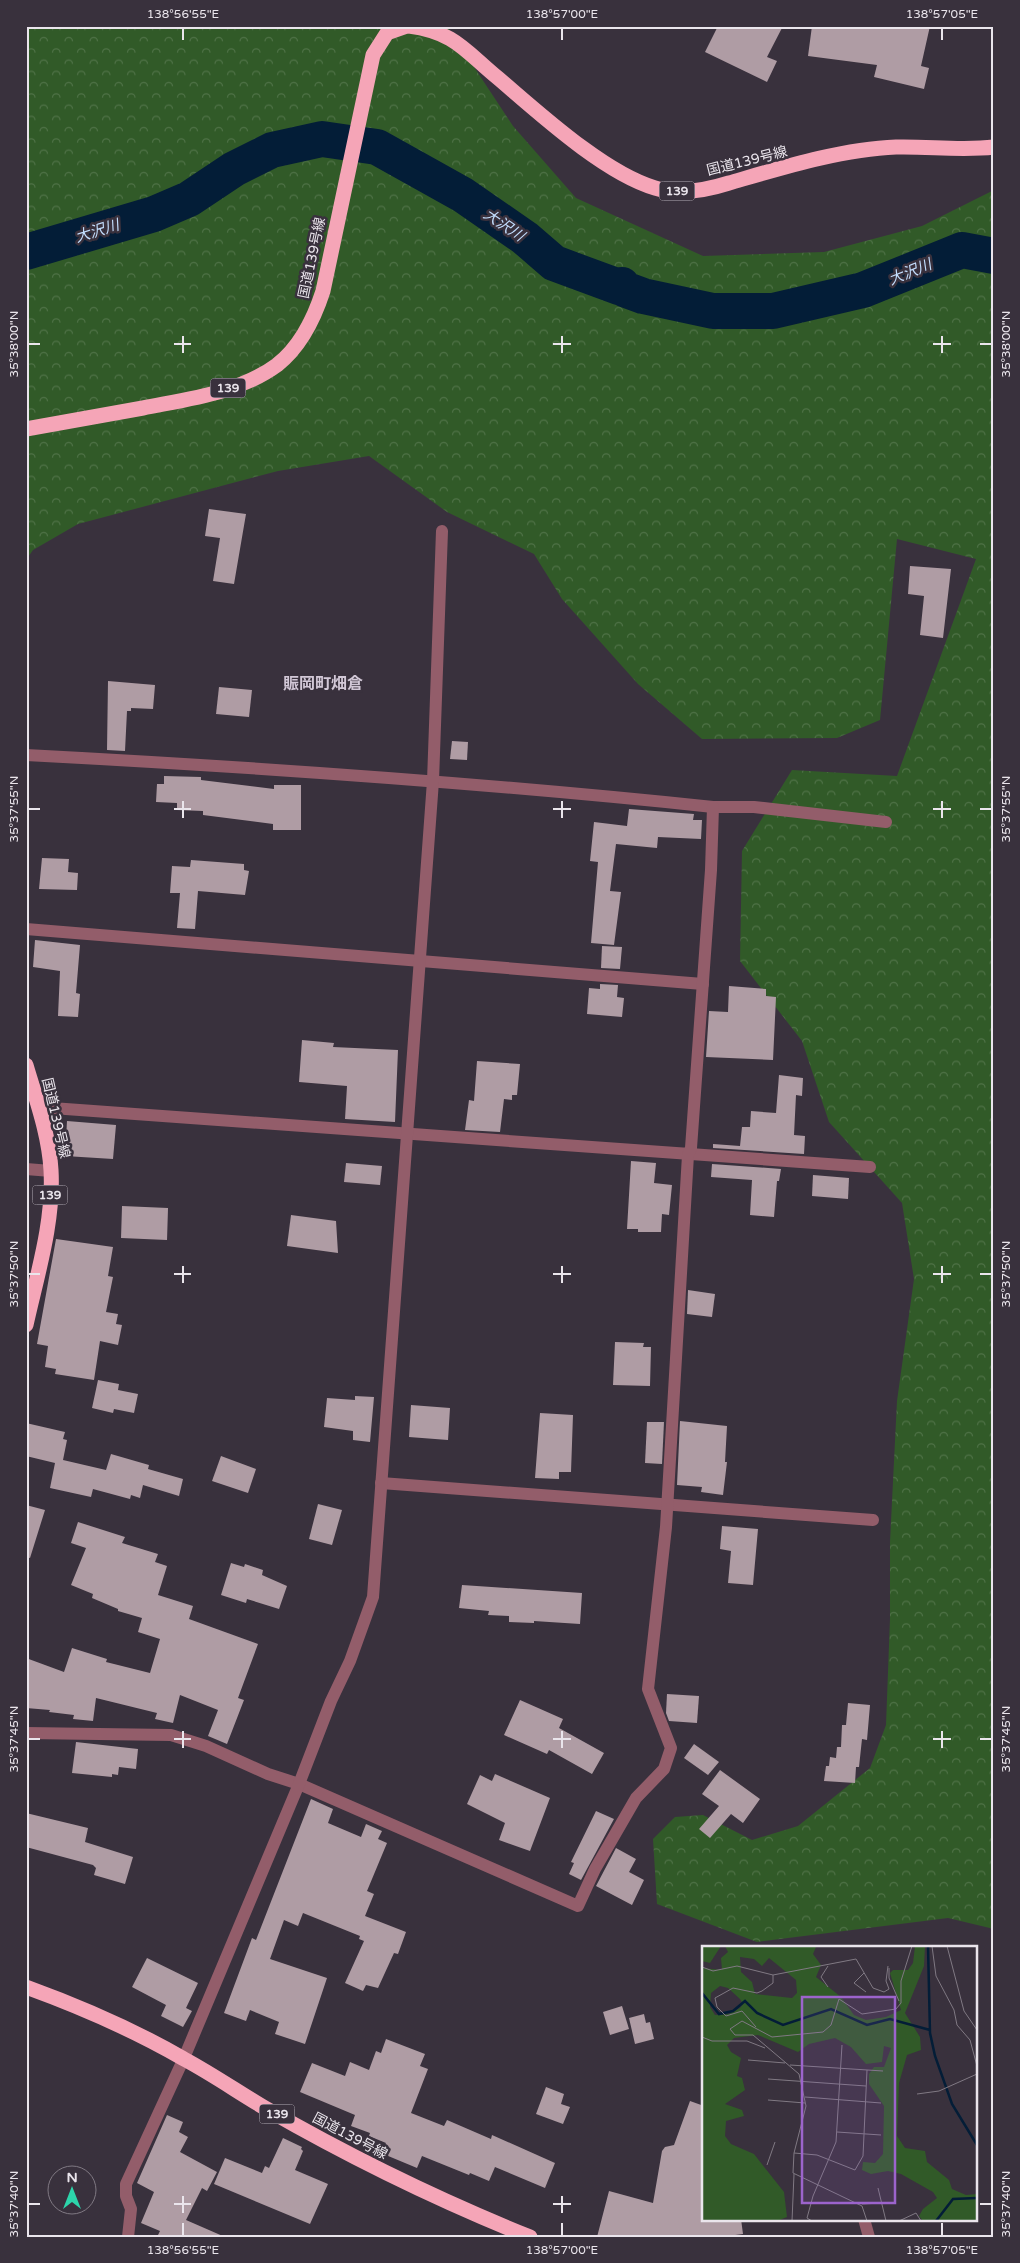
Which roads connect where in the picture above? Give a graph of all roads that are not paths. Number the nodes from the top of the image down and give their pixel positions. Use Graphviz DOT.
graph roads {
  1 [pos="408,26"];
  2 [pos="994,147"];
  3 [pos="26,429"];
  4 [pos="442,531"];
  5 [pos="26,755"];
  6 [pos="433,781"];
  7 [pos="712,808"];
  8 [pos="886,822"];
  9 [pos="26,929"];
  10 [pos="419,961"];
  11 [pos="703,984"];
  12 [pos="26,1065"];
  13 [pos="38,1107"];
  14 [pos="407,1133"];
  15 [pos="688,1155"];
  16 [pos="870,1167"];
  17 [pos="26,1169"];
  18 [pos="51,1171"];
  19 [pos="26,1325"];
  20 [pos="381,1483"];
  21 [pos="667,1504"];
  22 [pos="873,1520"];
  23 [pos="26,1733"];
  24 [pos="299,1784"];
  25 [pos="26,1987"];
  26 [pos="184,2058"];
  27 [pos="864,2220"];
  28 [pos="128,2237"];
  29 [pos="530,2237"];
  30 [pos="868,2237"];
  1 -- 2 [label="highway, 国道139号線 / 139"];
  1 -- 3 [label="highway, 国道139号線 / 139"];
  4 -- 6 [label="street"];
  5 -- 6 [label="street"];
  6 -- 7 [label="street"];
  6 -- 10 [label="street"];
  7 -- 8 [label="street"];
  7 -- 11 [label="street"];
  9 -- 10 [label="street"];
  10 -- 11 [label="street"];
  10 -- 14 [label="street"];
  11 -- 15 [label="street"];
  12 -- 13 [label="highway, 国道139号線 / 139"];
  13 -- 14 [label="street"];
  13 -- 18 [label="highway, 国道139号線 / 139"];
  14 -- 15 [label="street"];
  14 -- 20 [label="street"];
  15 -- 16 [label="street"];
  15 -- 21 [label="street"];
  17 -- 18 [label="street"];
  18 -- 19 [label="highway, 国道139号線 / 139"];
  20 -- 21 [label="street"];
  20 -- 24 [label="street"];
  21 -- 22 [label="street"];
  21 -- 24 [label="street"];
  23 -- 24 [label="street"];
  24 -- 26 [label="street"];
  25 -- 26 [label="highway, 国道139号線 / 139"];
  26 -- 28 [label="street"];
  26 -- 29 [label="highway, 国道139号線 / 139"];
  27 -- 30 [label="street"];
}
